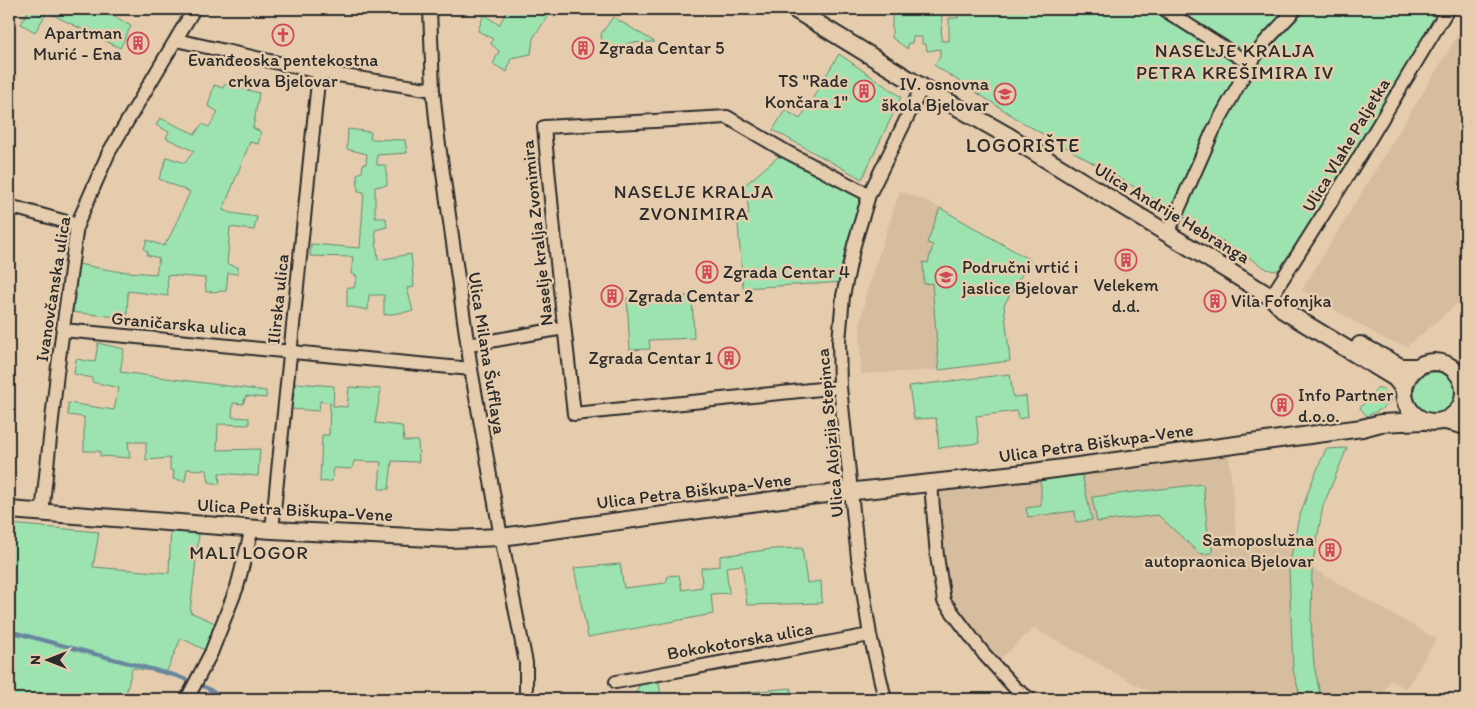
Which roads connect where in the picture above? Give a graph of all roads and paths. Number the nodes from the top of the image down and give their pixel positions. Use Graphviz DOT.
graph roads {
  1 [pos="194,9"];
  2 [pos="430,9"];
  3 [pos="794,9"];
  4 [pos="1163,9"];
  5 [pos="1296,9"];
  6 [pos="1448,9"];
  7 [pos="176,40"];
  8 [pos="1250,64"];
  9 [pos="319,72"];
  10 [pos="922,87"];
  11 [pos="432,90"];
  12 [pos="869,195"];
  13 [pos="9,206"];
  14 [pos="77,225"];
  15 [pos="1167,235"];
  16 [pos="1271,297"];
  17 [pos="564,328"];
  18 [pos="63,330"];
  19 [pos="468,345"];
  20 [pos="290,352"];
  21 [pos="1417,367"];
  22 [pos="471,369"];
  23 [pos="1461,371"];
  24 [pos="840,387"];
  25 [pos="1404,393"];
  26 [pos="1465,401"];
  27 [pos="1423,421"];
  28 [pos="1445,421"];
  29 [pos="1381,423"];
  30 [pos="1466,426"];
  31 [pos="931,484"];
  32 [pos="851,493"];
  33 [pos="9,510"];
  34 [pos="42,513"];
  35 [pos="252,529"];
  36 [pos="272,530"];
  37 [pos="501,537"];
  38 [pos="870,635"];
  39 [pos="616,682"];
  40 [pos="188,697"];
  41 [pos="526,699"];
  42 [pos="885,699"];
  43 [pos="1030,699"];
  1 -- 7 [label="street, Ivanovčanska ulica"];
  2 -- 11 [label="street, Ulica Milana Šufflaya"];
  3 -- 10 [label="main road, Ulica Andrije Hebranga"];
  4 -- 8 [label="street"];
  5 -- 8 [label="street"];
  6 -- 16 [label="street, Ulica Vlahe Paljetka"];
  7 -- 9 [label="street"];
  7 -- 14 [label="street, Ivanovčanska ulica"];
  8 -- 15 [label="street"];
  9 -- 11 [label="street"];
  9 -- 20 [label="street, Ilirska ulica"];
  10 -- 12 [label="street, Ulica Alojzija Stepinca"];
  10 -- 15 [label="main road, Ulica Andrije Hebranga"];
  11 -- 19 [label="street, Ulica Milana Šufflaya"];
  12 -- 17 [label="street, Naselje kralja Zvonimira"];
  12 -- 24 [label="street, Ulica Alojzija Stepinca"];
  13 -- 14 [label="street"];
  14 -- 18 [label="street, Ivanovčanska ulica"];
  15 -- 16 [label="main road, Ulica Andrije Hebranga"];
  16 -- 21 [label="main road, Ulica Andrije Hebranga"];
  16 -- 25 [label="main road, Ulica Andrije Hebranga"];
  17 -- 19 [label="street"];
  17 -- 24 [label="street, Naselje kralja Zvonimira"];
  18 -- 20 [label="street, Graničarska ulica"];
  18 -- 34 [label="street, Ivanovčanska ulica"];
  19 -- 22 [label="street, Ulica Milana Šufflaya"];
  20 -- 22 [label="street, Graničarska ulica"];
  20 -- 36 [label="street, Ilirska ulica"];
  21 -- 23 [label="main road"];
  21 -- 25 [label="main road"];
  22 -- 37 [label="street, Ulica Milana Šufflaya"];
  23 -- 26 [label="main road"];
  24 -- 32 [label="street, Ulica Alojzija Stepinca"];
  25 -- 27 [label="main road"];
  25 -- 29 [label="main road, Ulica Petra Biškupa-Vene"];
  26 -- 28 [label="main road"];
  27 -- 28 [label="main road"];
  27 -- 29 [label="main road, Ulica Petra Biškupa-Vene"];
  28 -- 30 [label="main road"];
  29 -- 31 [label="main road, Ulica Petra Biškupa-Vene"];
  31 -- 32 [label="main road, Ulica Petra Biškupa-Vene"];
  31 -- 43 [label="street"];
  32 -- 37 [label="main road, Ulica Petra Biškupa-Vene"];
  32 -- 38 [label="street, Ulica Alojzija Stepinca"];
  33 -- 34 [label="main road, Ulica Petra Biškupa-Vene"];
  34 -- 35 [label="main road, Ulica Petra Biškupa-Vene"];
  35 -- 36 [label="main road, Ulica Petra Biškupa-Vene"];
  35 -- 40 [label="street"];
  36 -- 37 [label="main road, Ulica Petra Biškupa-Vene"];
  37 -- 41 [label="street, Ulica Milana Šufflaya"];
  38 -- 39 [label="street, Bokokotorska ulica"];
  38 -- 42 [label="street, Ulica Alojzija Stepinca"];
}
